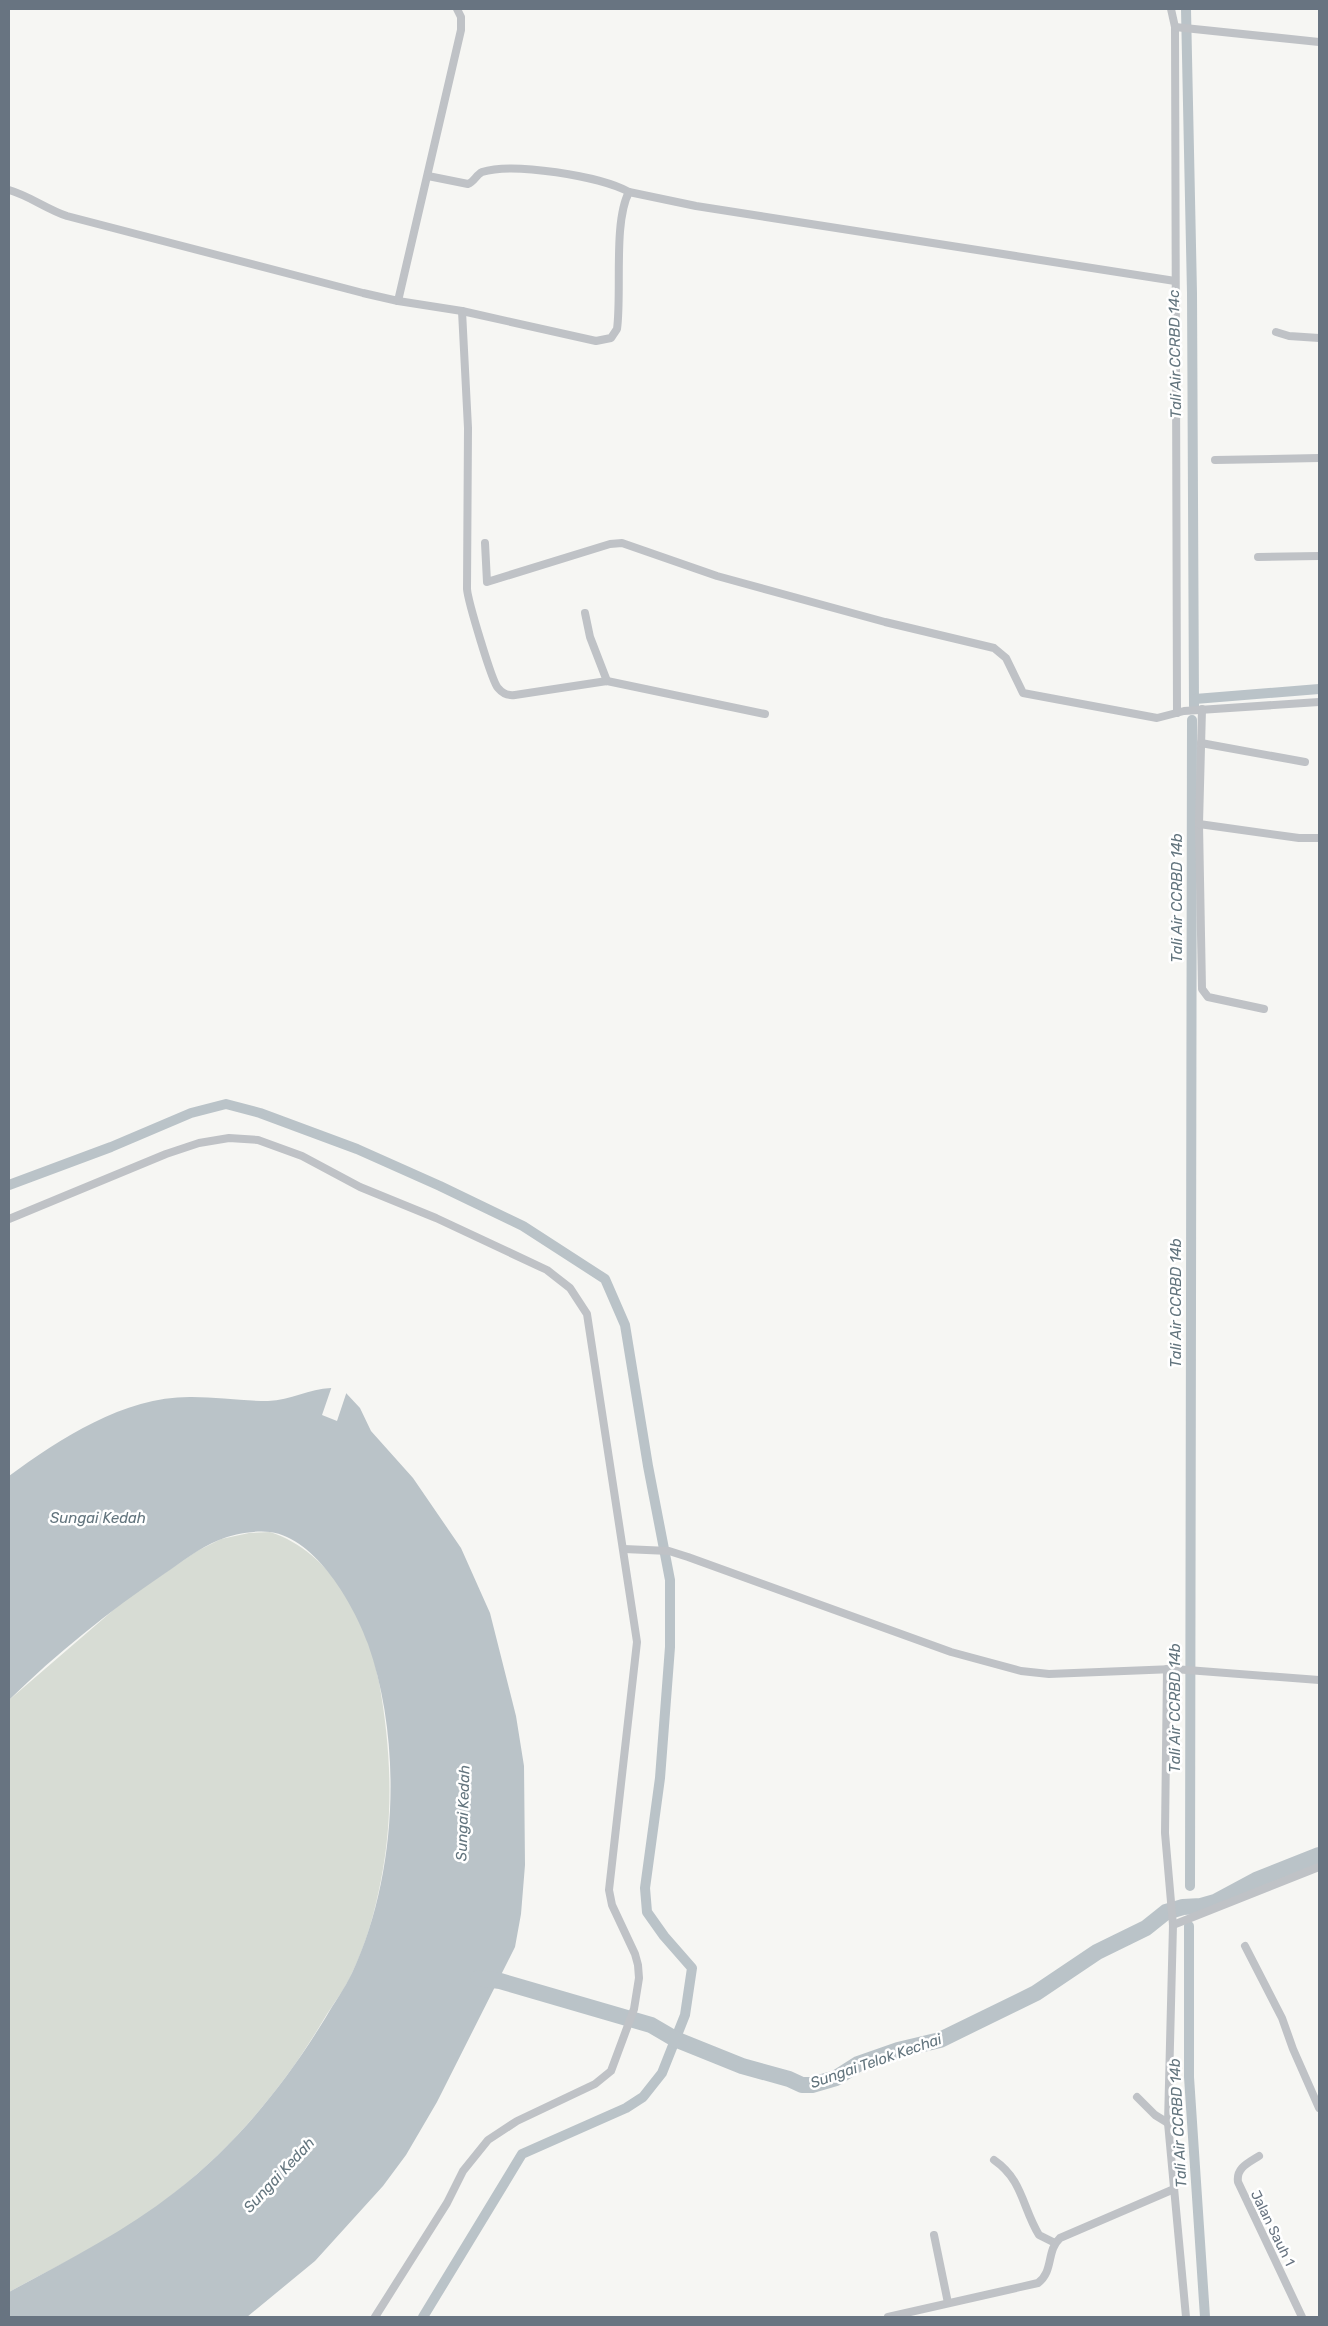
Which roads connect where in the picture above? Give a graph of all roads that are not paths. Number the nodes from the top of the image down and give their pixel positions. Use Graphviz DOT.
graph roads {
  1 [pos="457,9"];
  2 [pos="1171,9"];
  3 [pos="1179,27"];
  4 [pos="1319,42"];
  5 [pos="428,176"];
  6 [pos="9,190"];
  7 [pos="629,192"];
  8 [pos="1175,281"];
  9 [pos="398,301"];
  10 [pos="462,311"];
  11 [pos="1276,332"];
  12 [pos="1319,338"];
  13 [pos="1319,458"];
  14 [pos="1215,460"];
  15 [pos="484,543"];
  16 [pos="1319,556"];
  17 [pos="1258,557"];
  18 [pos="586,613"];
  19 [pos="607,681"];
  20 [pos="1319,702"];
  21 [pos="1200,710"];
  22 [pos="1181,712"];
  23 [pos="765,714"];
  24 [pos="1201,743"];
  25 [pos="1305,762"];
  26 [pos="1199,824"];
  27 [pos="1319,838"];
  28 [pos="1264,1009"];
  29 [pos="9,1219"];
  30 [pos="624,1549"];
  31 [pos="1171,1669"];
  32 [pos="1319,1680"];
  33 [pos="1319,1868"];
  34 [pos="1173,1925"];
  35 [pos="1245,1946"];
  36 [pos="1137,2097"];
  37 [pos="1319,2108"];
  38 [pos="1168,2123"];
  39 [pos="1259,2156"];
  40 [pos="994,2160"];
  41 [pos="1174,2189"];
  42 [pos="934,2235"];
  43 [pos="1055,2243"];
  44 [pos="948,2303"];
  45 [pos="375,2317"];
  46 [pos="888,2317"];
  47 [pos="1186,2317"];
  48 [pos="1302,2317"];
  1 -- 5 [label="street"];
  2 -- 3 [label="street"];
  3 -- 4 [label="street"];
  3 -- 8 [label="street"];
  5 -- 7 [label="street"];
  5 -- 9 [label="street"];
  6 -- 9 [label="street"];
  7 -- 8 [label="street"];
  7 -- 10 [label="street"];
  8 -- 22 [label="street"];
  9 -- 10 [label="street"];
  10 -- 19 [label="street"];
  11 -- 12 [label="street"];
  13 -- 14 [label="street"];
  15 -- 22 [label="street"];
  16 -- 17 [label="street"];
  18 -- 19 [label="street"];
  19 -- 23 [label="street"];
  20 -- 21 [label="street"];
  21 -- 22 [label="street"];
  21 -- 24 [label="street"];
  24 -- 25 [label="street"];
  24 -- 26 [label="street"];
  26 -- 27 [label="street"];
  26 -- 28 [label="street"];
  29 -- 30 [label="street"];
  30 -- 31 [label="street"];
  30 -- 45 [label="street"];
  31 -- 32 [label="street"];
  31 -- 34 [label="street"];
  33 -- 34 [label="street"];
  34 -- 38 [label="street"];
  35 -- 37 [label="street"];
  36 -- 38 [label="street"];
  38 -- 41 [label="street"];
  39 -- 48 [label="street, Jalan Sauh 1"];
  40 -- 43 [label="street"];
  41 -- 43 [label="street"];
  41 -- 47 [label="street"];
  42 -- 44 [label="street"];
  43 -- 44 [label="street"];
  44 -- 46 [label="street"];
}
